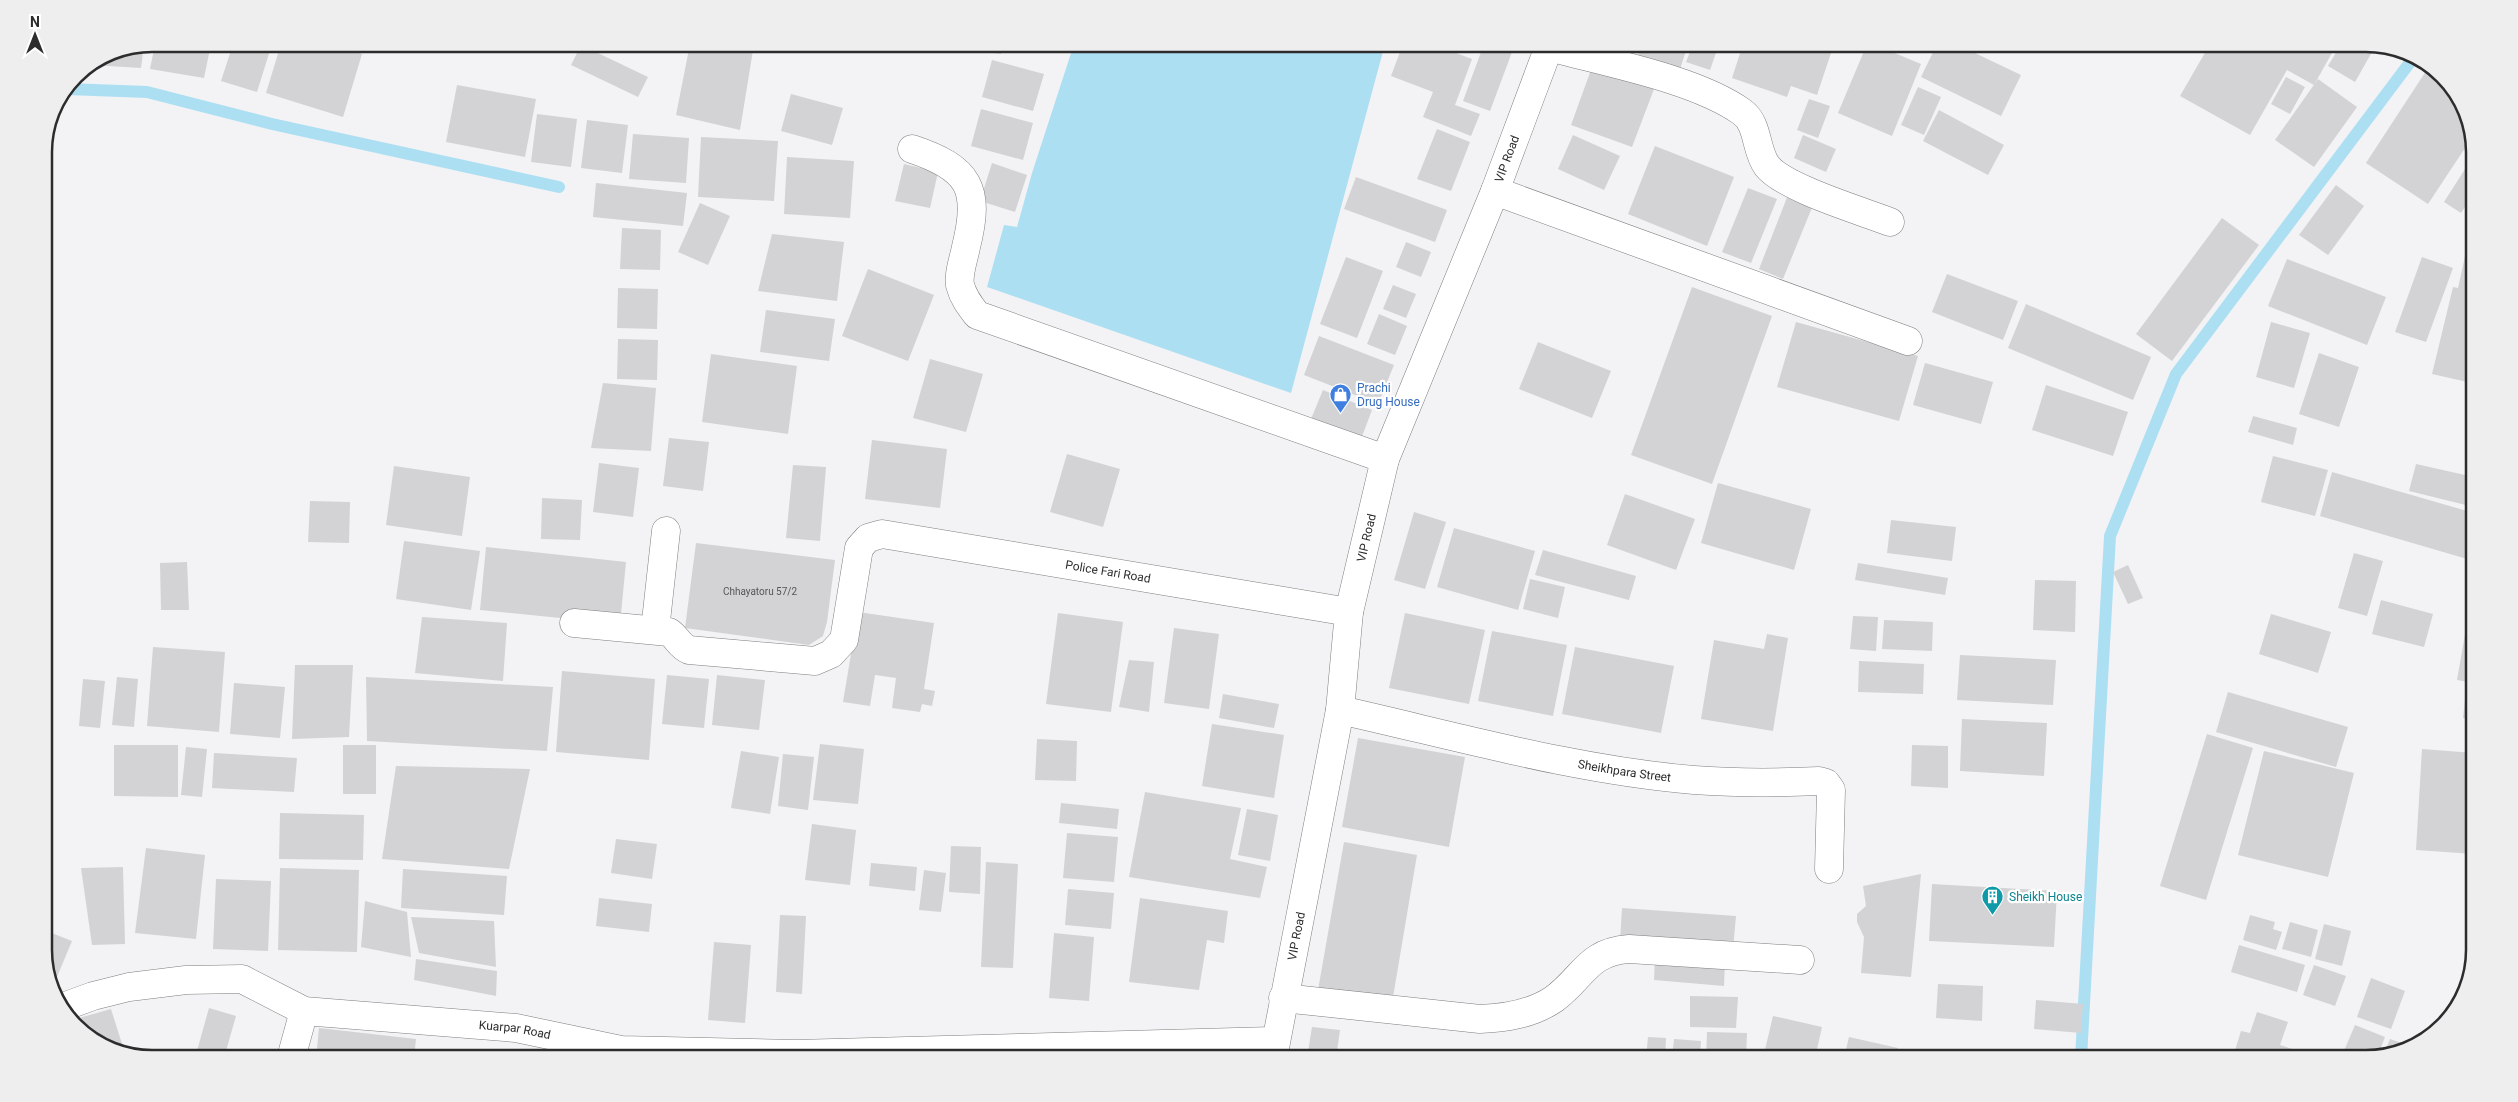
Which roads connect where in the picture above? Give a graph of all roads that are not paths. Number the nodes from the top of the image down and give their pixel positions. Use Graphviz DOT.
graph roads {
  1 [pos="1546,52"];
  2 [pos="1574,52"];
  3 [pos="912,149"];
  4 [pos="1495,191"];
  5 [pos="1890,222"];
  6 [pos="1908,341"];
  7 [pos="1386,459"];
  8 [pos="666,531"];
  9 [pos="1349,612"];
  10 [pos="574,623"];
  11 [pos="655,630"];
  12 [pos="1340,710"];
  13 [pos="1829,869"];
  14 [pos="1800,960"];
  15 [pos="1283,998"];
  16 [pos="70,1005"];
  17 [pos="304,1011"];
  18 [pos="292,1050"];
  19 [pos="621,1050"];
  20 [pos="1274,1050"];
  1 -- 4 [label="street, VIP Road"];
  2 -- 5 [label="street"];
  3 -- 7 [label="street"];
  4 -- 6 [label="street"];
  4 -- 7 [label="street, VIP Road"];
  7 -- 9 [label="street, VIP Road"];
  8 -- 11 [label="street"];
  9 -- 11 [label="street, Police Fari Road"];
  9 -- 12 [label="street, VIP Road"];
  10 -- 11 [label="street"];
  12 -- 13 [label="street, Sheikhpara Street"];
  12 -- 15 [label="street, VIP Road"];
  14 -- 15 [label="street"];
  15 -- 20 [label="street, VIP Road"];
  16 -- 17 [label="street, Kuarpar Road"];
  17 -- 18 [label="street"];
  17 -- 19 [label="street, Kuarpar Road"];
}
